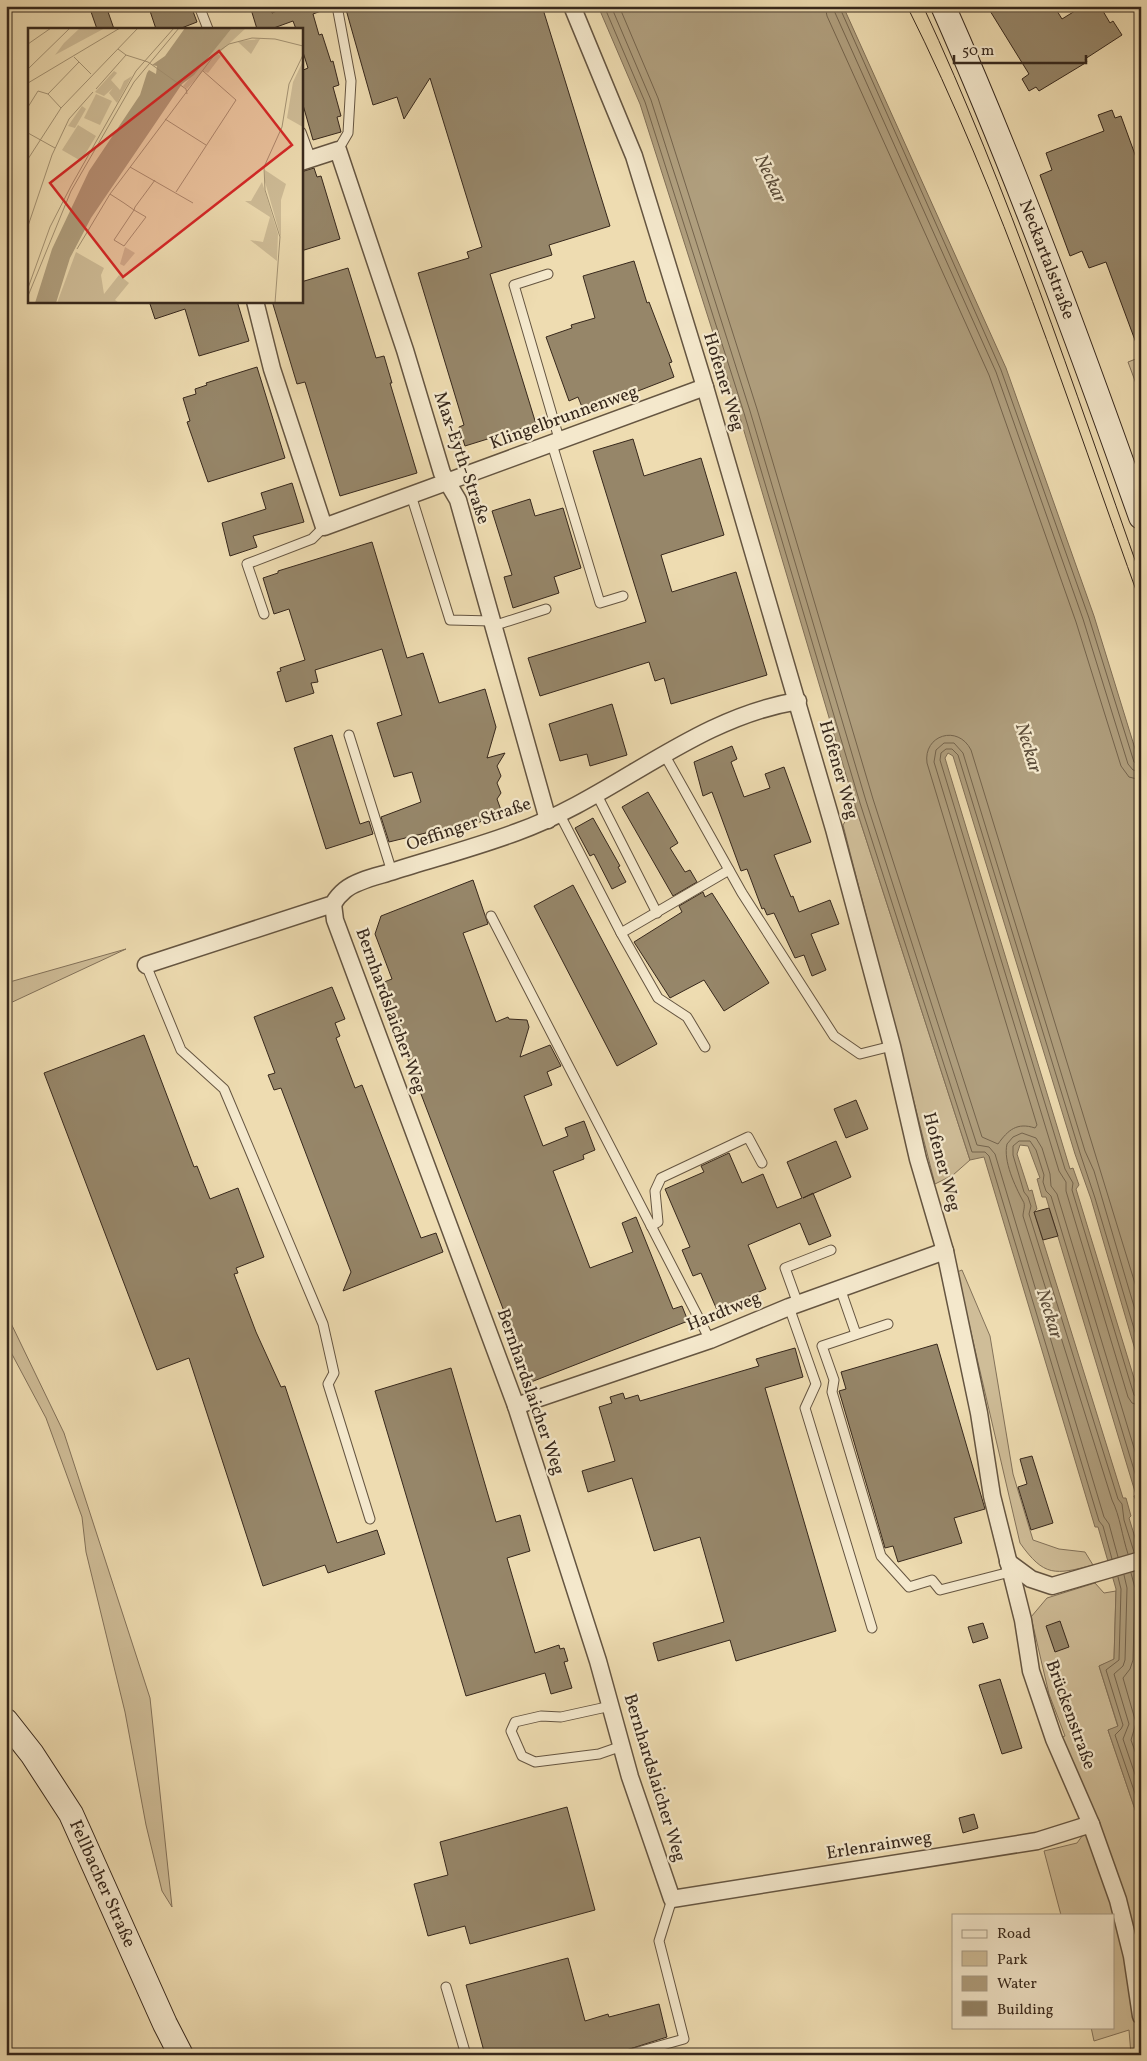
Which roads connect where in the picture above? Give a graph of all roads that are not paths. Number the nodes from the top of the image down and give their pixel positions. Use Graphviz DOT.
graph roads {
  1 [pos="199,6"];
  2 [pos="338,6"];
  3 [pos="572,6"];
  4 [pos="943,6"];
  5 [pos="208,28"];
  6 [pos="302,138"];
  7 [pos="338,150"];
  8 [pos="306,160"];
  9 [pos="548,274"];
  10 [pos="255,302"];
  11 [pos="705,387"];
  12 [pos="556,443"];
  13 [pos="446,482"];
  14 [pos="411,495"];
  15 [pos="1141,517"];
  16 [pos="324,528"];
  17 [pos="623,596"];
  18 [pos="546,609"];
  19 [pos="264,614"];
  20 [pos="492,623"];
  21 [pos="798,701"];
  22 [pos="349,735"];
  23 [pos="664,754"];
  24 [pos="596,793"];
  25 [pos="554,816"];
  26 [pos="729,870"];
  27 [pos="392,872"];
  28 [pos="333,904"];
  29 [pos="657,913"];
  30 [pos="491,916"];
  31 [pos="621,933"];
  32 [pos="146,965"];
  33 [pos="892,1046"];
  34 [pos="705,1047"];
  35 [pos="762,1163"];
  36 [pos="651,1226"];
  37 [pos="831,1250"];
  38 [pos="945,1251"];
  39 [pos="840,1288"];
  40 [pos="794,1305"];
  41 [pos="888,1324"];
  42 [pos="856,1334"];
  43 [pos="710,1340"];
  44 [pos="516,1406"];
  45 [pos="370,1519"];
  46 [pos="1141,1560"];
  47 [pos="1009,1567"];
  48 [pos="872,1628"];
  49 [pos="611,1706"];
  50 [pos="6,1721"];
  51 [pos="622,1746"];
  52 [pos="1091,1824"];
  53 [pos="672,1899"];
  54 [pos="446,1987"];
  55 [pos="1141,2016"];
  56 [pos="181,2055"];
  57 [pos="466,2055"];
  58 [pos="627,2055"];
  1 -- 5 [label="lane"];
  2 -- 7 [label="lane"];
  3 -- 11 [label="street, Hofener Weg"];
  4 -- 15 [label="main road, Neckartalstraße"];
  6 -- 8 [label="lane"];
  7 -- 8 [label="street"];
  7 -- 13 [label="street, Max-Eyth-Straße"];
  9 -- 12 [label="lane"];
  10 -- 16 [label="street"];
  11 -- 12 [label="street, Klingelbrunnenweg"];
  11 -- 21 [label="street, Hofener Weg"];
  12 -- 13 [label="street, Klingelbrunnenweg"];
  12 -- 17 [label="lane"];
  13 -- 14 [label="street, Klingelbrunnenweg"];
  13 -- 20 [label="street, Max-Eyth-Straße"];
  14 -- 16 [label="street, Klingelbrunnenweg"];
  14 -- 20 [label="lane"];
  16 -- 19 [label="lane"];
  18 -- 20 [label="lane"];
  20 -- 25 [label="street, Max-Eyth-Straße"];
  21 -- 23 [label="street, Oeffinger Straße"];
  21 -- 33 [label="street, Hofener Weg"];
  22 -- 27 [label="lane"];
  23 -- 24 [label="street, Oeffinger Straße"];
  23 -- 26 [label="lane"];
  24 -- 25 [label="street, Oeffinger Straße"];
  24 -- 29 [label="lane"];
  25 -- 27 [label="street, Oeffinger Straße"];
  25 -- 31 [label="lane"];
  26 -- 29 [label="lane"];
  26 -- 33 [label="lane"];
  27 -- 28 [label="street, Oeffinger Straße"];
  28 -- 32 [label="street, Oeffinger Straße"];
  28 -- 44 [label="street, Bernhardslaicher Weg"];
  29 -- 31 [label="lane"];
  30 -- 36 [label="lane"];
  31 -- 34 [label="lane"];
  32 -- 45 [label="lane"];
  33 -- 38 [label="street, Hofener Weg"];
  35 -- 36 [label="lane"];
  36 -- 43 [label="lane"];
  37 -- 40 [label="lane"];
  38 -- 39 [label="street, Hardtweg"];
  38 -- 47 [label="street, Hofener Weg"];
  39 -- 40 [label="street, Hardtweg"];
  39 -- 42 [label="lane"];
  40 -- 43 [label="street, Hardtweg"];
  40 -- 48 [label="lane"];
  41 -- 42 [label="lane"];
  42 -- 47 [label="lane"];
  43 -- 44 [label="street, Hardtweg"];
  44 -- 49 [label="street, Bernhardslaicher Weg"];
  46 -- 47 [label="street"];
  47 -- 52 [label="street, Brückenstraße"];
  49 -- 51 [label="street, Bernhardslaicher Weg"];
  49 -- 51 [label="lane"];
  50 -- 56 [label="main road, Fellbacher Straße"];
  51 -- 53 [label="street, Bernhardslaicher Weg"];
  52 -- 53 [label="street, Erlenrainweg"];
  52 -- 55 [label="street, Brückenstraße"];
  53 -- 58 [label="lane"];
  54 -- 57 [label="lane"];
}
